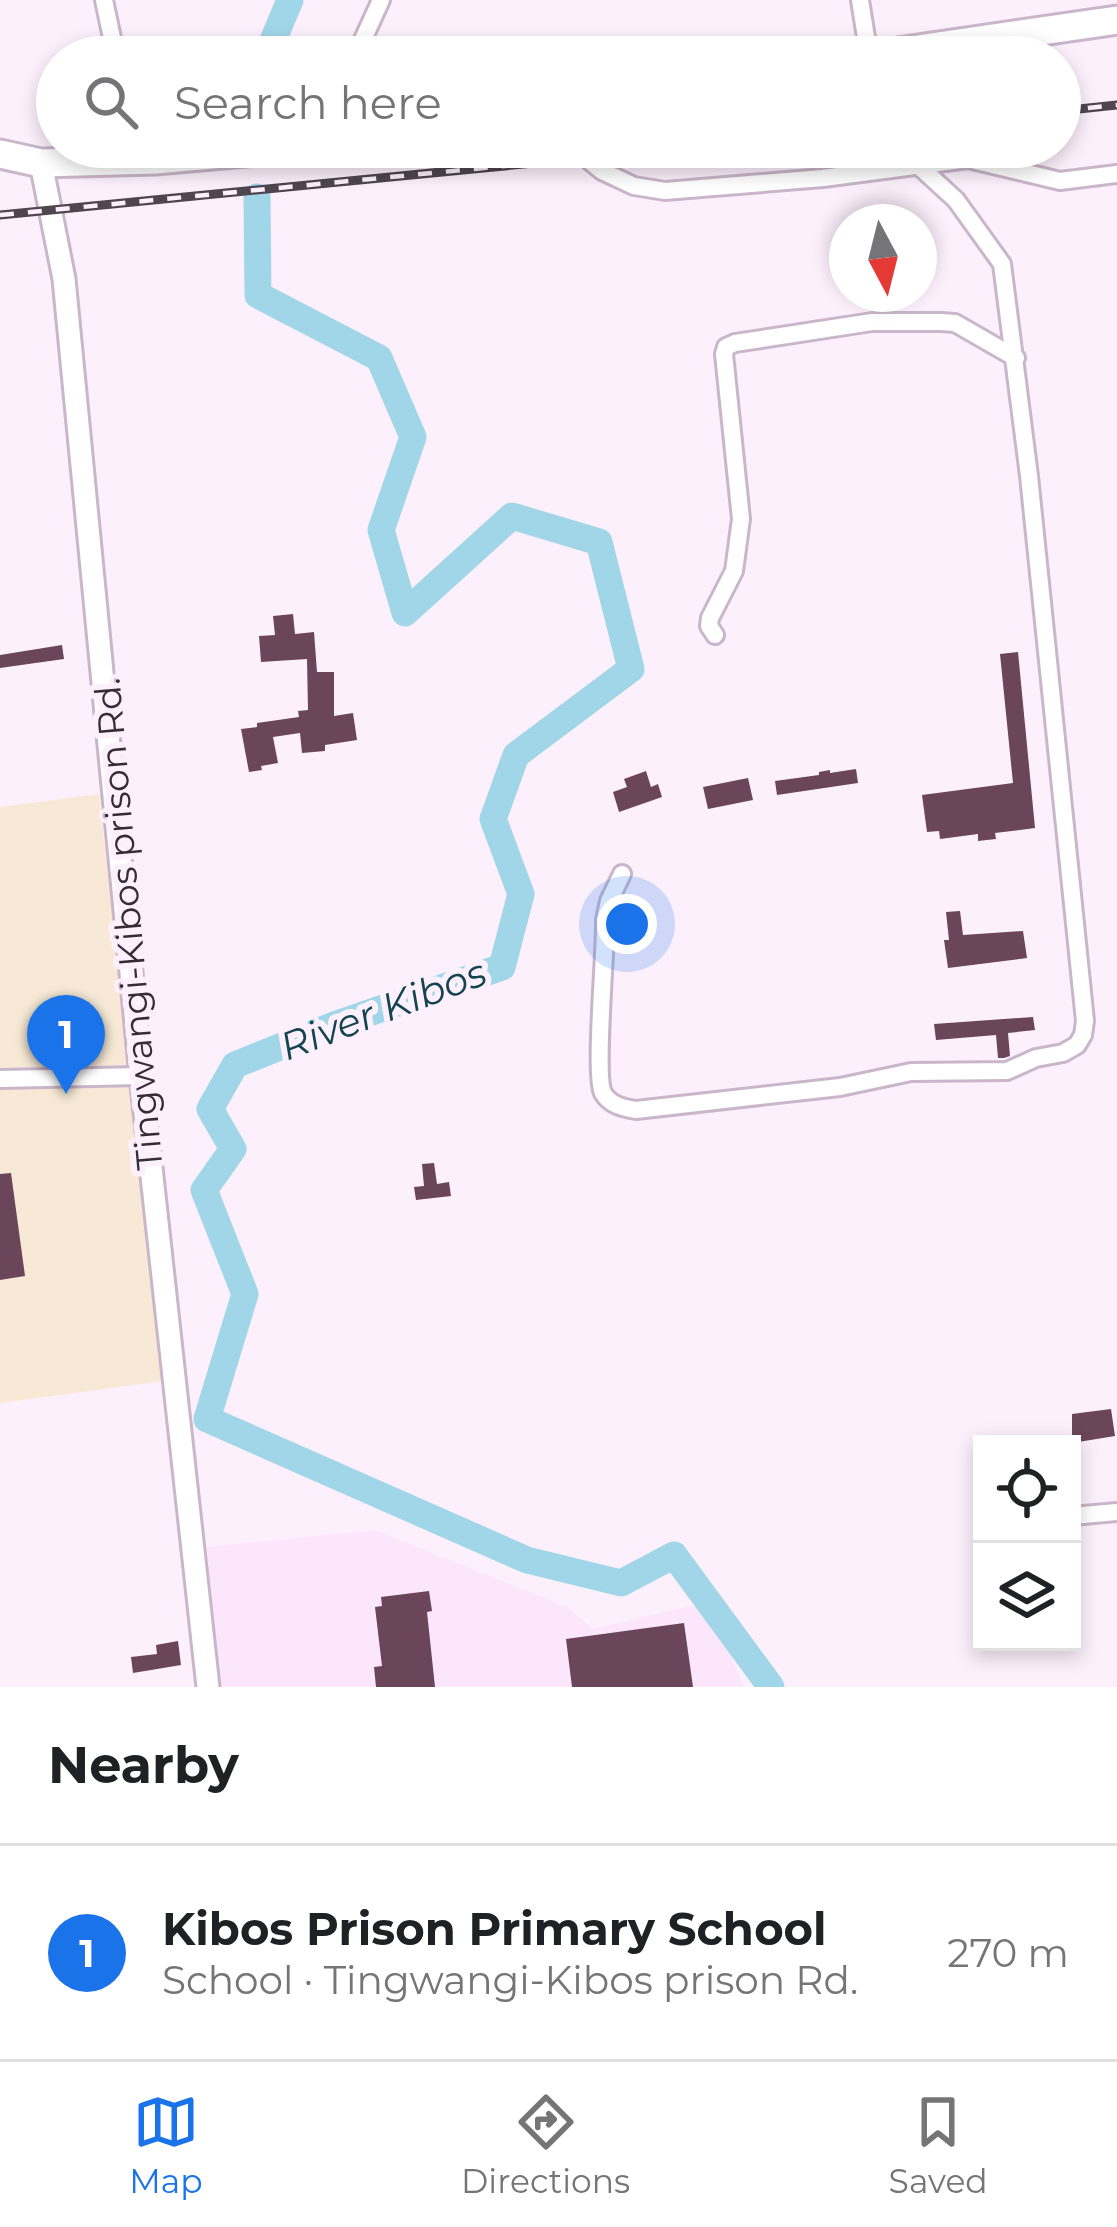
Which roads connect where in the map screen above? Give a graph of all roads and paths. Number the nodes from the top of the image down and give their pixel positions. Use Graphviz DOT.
graph roads {
  1 [pos="104,0"];
  2 [pos="381,0"];
  3 [pos="860,0"];
  4 [pos="1117,20"];
  5 [pos="112,36"];
  6 [pos="365,36"];
  7 [pos="864,36"];
  8 [pos="1021,36"];
  9 [pos="0,154"];
  10 [pos="36,162"];
  11 [pos="42,168"];
  12 [pos="598,168"];
  13 [pos="900,168"];
  14 [pos="922,168"];
  15 [pos="1006,168"];
  16 [pos="1117,174"];
  17 [pos="1016,358"];
  18 [pos="715,635"];
  19 [pos="622,874"];
  20 [pos="141,1076"];
  21 [pos="0,1078"];
  22 [pos="1117,1512"];
  23 [pos="1081,1515"];
  24 [pos="208,1687"];
  1 -- 5 [label="street"];
  2 -- 6 [label="street"];
  3 -- 7 [label="street"];
  4 -- 8 [label="main road"];
  9 -- 10 [label="main road"];
  11 -- 20 [label="street, Tingwangi-Kibos prison Rd."];
  12 -- 13 [label="street"];
  14 -- 17 [label="street"];
  15 -- 16 [label="street"];
  17 -- 18 [label="street"];
  17 -- 19 [label="street"];
  20 -- 21 [label="street"];
  20 -- 24 [label="street, Tingwangi-Kibos prison Rd."];
  22 -- 23 [label="street"];
}
